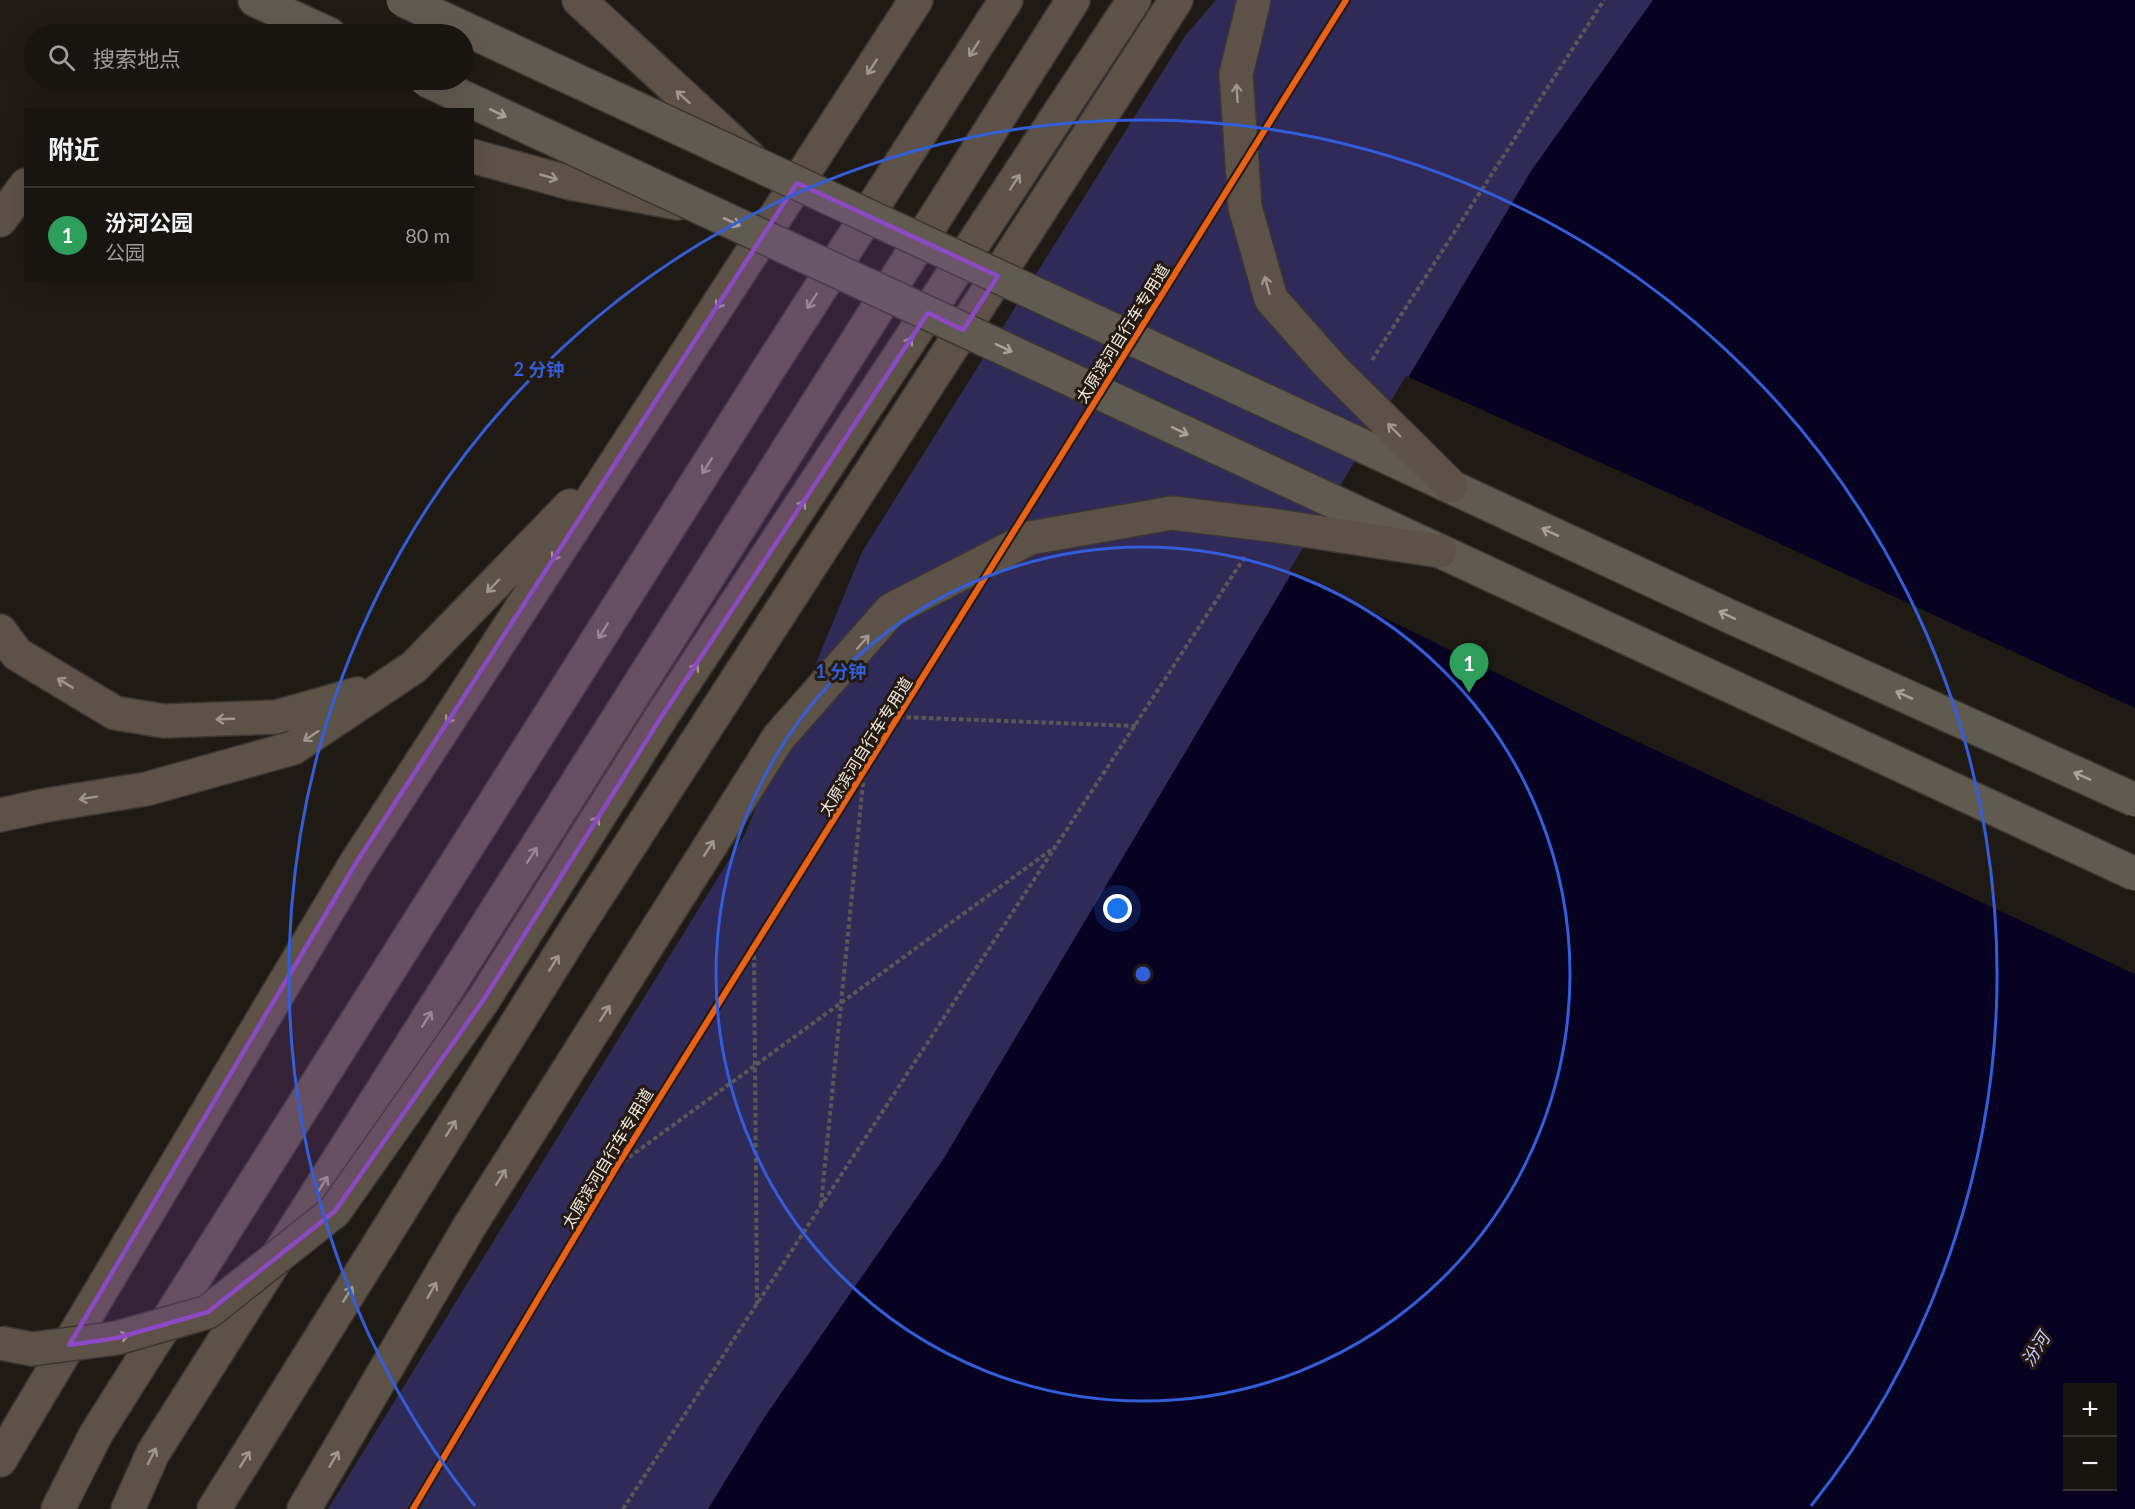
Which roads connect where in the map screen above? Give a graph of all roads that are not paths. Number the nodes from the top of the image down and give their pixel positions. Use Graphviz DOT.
graph roads {
  1 [pos="255,0"];
  2 [pos="403,0"];
  3 [pos="579,0"];
  4 [pos="907,0"];
  5 [pos="916,0"];
  6 [pos="1006,0"];
  7 [pos="1073,0"];
  8 [pos="1134,0"];
  9 [pos="1176,0"];
  10 [pos="1254,0"];
  11 [pos="307,24"];
  12 [pos="455,24"];
  13 [pos="474,33"];
  14 [pos="891,38"];
  15 [pos="448,90"];
  16 [pos="474,157"];
  17 [pos="757,164"];
  18 [pos="24,189"];
  19 [pos="700,207"];
  20 [pos="0,220"];
  21 [pos="622,453"];
  22 [pos="1451,486"];
  23 [pos="1440,551"];
  24 [pos="0,632"];
  25 [pos="385,687"];
  26 [pos="2135,800"];
  27 [pos="0,816"];
  28 [pos="2135,874"];
  29 [pos="0,1343"];
  30 [pos="0,1460"];
  31 [pos="58,1509"];
  32 [pos="128,1509"];
  33 [pos="214,1509"];
  34 [pos="304,1509"];
  1 -- 11 [label="main road"];
  2 -- 12 [label="main road, bridge"];
  17 -- 3 [label="highway, one-way"];
  4 -- 14 [label="highway"];
  5 -- 14 [label="highway"];
  6 -- 31 [label="highway, one-way"];
  32 -- 7 [label="highway, one-way"];
  29 -- 8 [label="highway, one-way, bridge"];
  33 -- 9 [label="highway, one-way"];
  22 -- 10 [label="highway, one-way, bridge"];
  13 -- 17 [label="main road, bridge"];
  14 -- 21 [label="highway, one-way"];
  15 -- 19 [label="main road, one-way, bridge"];
  16 -- 19 [label="highway, one-way, bridge"];
  17 -- 22 [label="main road, bridge"];
  18 -- 20 [label="highway"];
  19 -- 23 [label="main road, one-way, bridge"];
  21 -- 25 [label="highway, one-way"];
  21 -- 30 [label="highway, one-way"];
  26 -- 22 [label="main road, one-way, bridge"];
  23 -- 28 [label="main road, bridge"];
  34 -- 23 [label="highway, one-way, bridge"];
  25 -- 24 [label="highway, one-way"];
  25 -- 27 [label="highway, one-way"];
}
